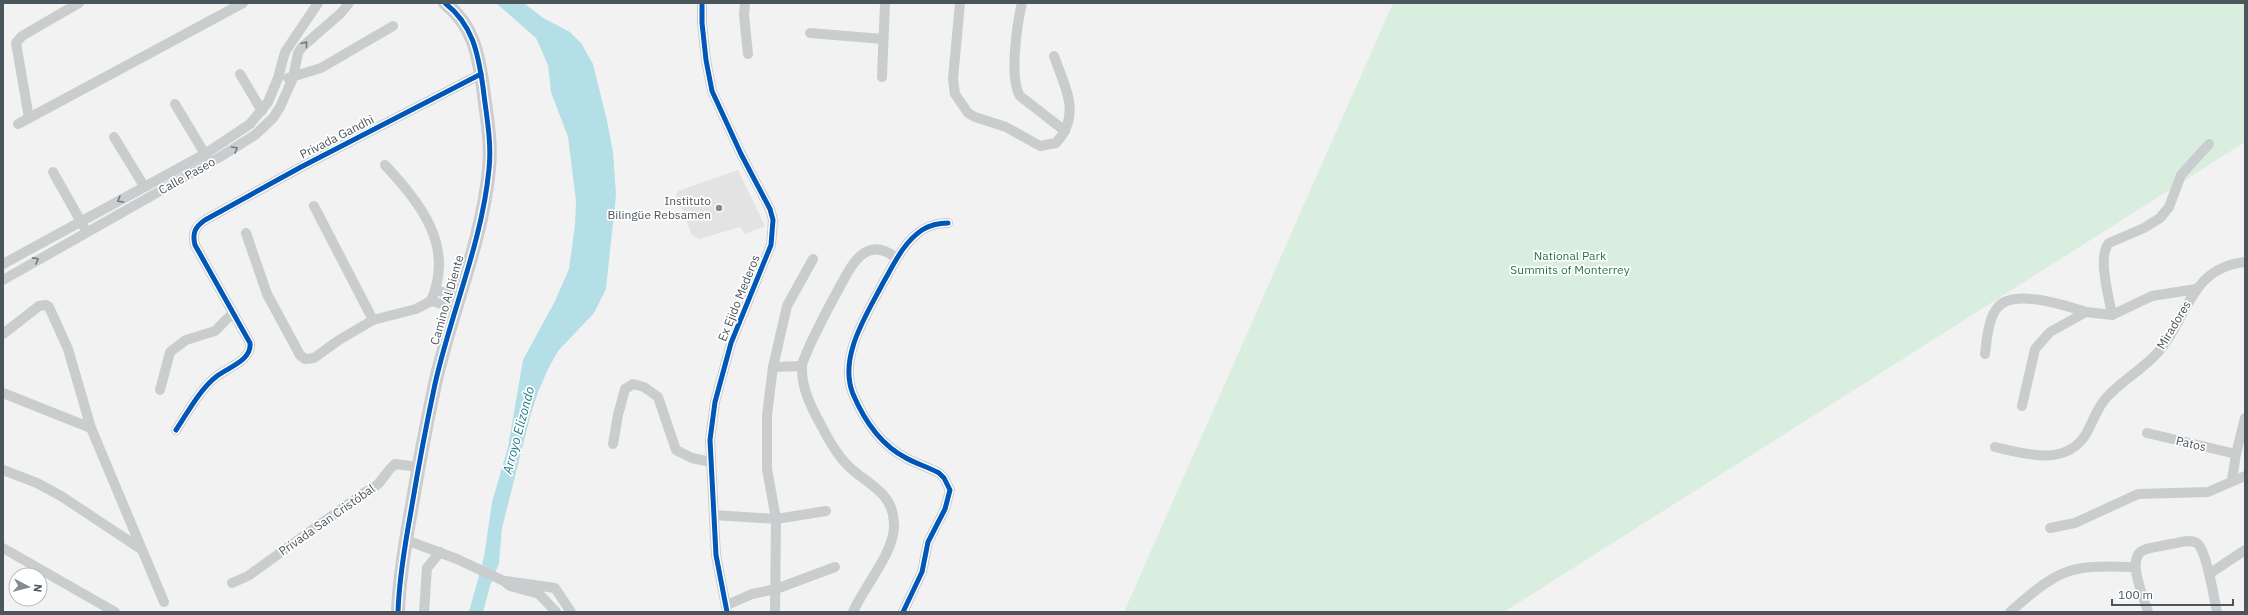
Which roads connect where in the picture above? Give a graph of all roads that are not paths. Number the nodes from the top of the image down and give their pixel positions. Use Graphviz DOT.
graph roads {
  1 [pos="79,3"];
  2 [pos="243,3"];
  3 [pos="318,3"];
  4 [pos="349,3"];
  5 [pos="445,3"];
  6 [pos="702,3"];
  7 [pos="745,3"];
  8 [pos="885,3"];
  9 [pos="960,3"];
  10 [pos="1022,3"];
  11 [pos="310,16"];
  12 [pos="324,26"];
  13 [pos="393,26"];
  14 [pos="810,33"];
  15 [pos="883,39"];
  16 [pos="748,54"];
  17 [pos="1054,56"];
  18 [pos="240,74"];
  19 [pos="481,74"];
  20 [pos="882,77"];
  21 [pos="278,78"];
  22 [pos="293,78"];
  23 [pos="175,104"];
  24 [pos="262,111"];
  25 [pos="29,118"];
  26 [pos="18,124"];
  27 [pos="1065,131"];
  28 [pos="114,137"];
  29 [pos="2209,144"];
  30 [pos="207,158"];
  31 [pos="385,165"];
  32 [pos="52,172"];
  33 [pos="144,186"];
  34 [pos="314,206"];
  35 [pos="82,222"];
  36 [pos="948,223"];
  37 [pos="86,232"];
  38 [pos="246,233"];
  39 [pos="896,258"];
  40 [pos="812,259"];
  41 [pos="2245,262"];
  42 [pos="3,264"];
  43 [pos="3,280"];
  44 [pos="2196,289"];
  45 [pos="435,290"];
  46 [pos="431,301"];
  47 [pos="458,302"];
  48 [pos="2086,312"];
  49 [pos="233,313"];
  50 [pos="2112,315"];
  51 [pos="373,320"];
  52 [pos="3,334"];
  53 [pos="1985,354"];
  54 [pos="802,366"];
  55 [pos="773,368"];
  56 [pos="160,390"];
  57 [pos="3,393"];
  58 [pos="2022,406"];
  59 [pos="2245,418"];
  60 [pos="91,428"];
  61 [pos="176,430"];
  62 [pos="2147,433"];
  63 [pos="614,444"];
  64 [pos="1995,447"];
  65 [pos="2236,454"];
  66 [pos="711,462"];
  67 [pos="418,467"];
  68 [pos="3,470"];
  69 [pos="2245,476"];
  70 [pos="2232,480"];
  71 [pos="826,511"];
  72 [pos="714,514"];
  73 [pos="776,519"];
  74 [pos="2050,528"];
  75 [pos="406,540"];
  76 [pos="3,548"];
  77 [pos="141,549"];
  78 [pos="2245,550"];
  79 [pos="440,552"];
  80 [pos="2135,566"];
  81 [pos="836,568"];
  82 [pos="2209,574"];
  83 [pos="232,583"];
  84 [pos="776,589"];
  85 [pos="541,590"];
  86 [pos="164,602"];
  87 [pos="565,602"];
  88 [pos="727,609"];
  89 [pos="554,610"];
  90 [pos="115,612"];
  91 [pos="398,612"];
  92 [pos="424,612"];
  93 [pos="570,612"];
  94 [pos="775,612"];
  95 [pos="852,612"];
  96 [pos="902,612"];
  97 [pos="2010,612"];
  98 [pos="2148,612"];
  99 [pos="2217,612"];
  1 -- 25 [label="street"];
  2 -- 25 [label="street"];
  3 -- 11 [label="street"];
  4 -- 12 [label="street, Calle Paseo"];
  5 -- 19 [label="street, Camino Al Diente"];
  6 -- 66 [label="street, Ex Ejido Mederos"];
  7 -- 16 [label="street"];
  8 -- 15 [label="street"];
  9 -- 27 [label="street"];
  10 -- 27 [label="street"];
  11 -- 12 [label="street"];
  11 -- 21 [label="street"];
  22 -- 12 [label="street, Calle Paseo, one-way"];
  13 -- 22 [label="street"];
  14 -- 15 [label="street"];
  15 -- 20 [label="street"];
  17 -- 27 [label="street"];
  18 -- 24 [label="street"];
  19 -- 47 [label="street, Camino Al Diente"];
  19 -- 49 [label="street, Privada Gandhi"];
  21 -- 22 [label="street"];
  21 -- 24 [label="street"];
  30 -- 22 [label="street, Calle Paseo, one-way"];
  23 -- 30 [label="street"];
  24 -- 30 [label="street"];
  25 -- 26 [label="street"];
  28 -- 33 [label="street"];
  29 -- 50 [label="street"];
  30 -- 33 [label="street"];
  30 -- 37 [label="street, Calle Paseo"];
  31 -- 45 [label="street"];
  32 -- 35 [label="street"];
  33 -- 35 [label="street, one-way"];
  34 -- 51 [label="street"];
  35 -- 37 [label="street"];
  35 -- 42 [label="street"];
  36 -- 39 [label="street"];
  43 -- 37 [label="street, Calle Paseo, one-way"];
  38 -- 51 [label="street"];
  39 -- 54 [label="street"];
  39 -- 96 [label="street"];
  40 -- 55 [label="street"];
  41 -- 44 [label="street, Miradores"];
  44 -- 50 [label="street"];
  44 -- 64 [label="street, Miradores"];
  45 -- 46 [label="street"];
  45 -- 47 [label="street"];
  46 -- 47 [label="street"];
  46 -- 51 [label="street"];
  47 -- 67 [label="street, Camino Al Diente"];
  48 -- 50 [label="street"];
  48 -- 53 [label="street"];
  48 -- 58 [label="street"];
  49 -- 56 [label="street"];
  49 -- 61 [label="street"];
  52 -- 60 [label="street"];
  54 -- 55 [label="street"];
  54 -- 95 [label="street"];
  55 -- 73 [label="street"];
  57 -- 60 [label="street"];
  59 -- 65 [label="street"];
  60 -- 77 [label="street"];
  62 -- 65 [label="street, Patos"];
  63 -- 66 [label="street"];
  65 -- 70 [label="street"];
  66 -- 72 [label="street, Ex Ejido Mederos"];
  67 -- 75 [label="street, Camino Al Diente"];
  67 -- 83 [label="street, Privada San Cristóbal"];
  68 -- 77 [label="street"];
  69 -- 70 [label="street"];
  70 -- 74 [label="street"];
  71 -- 73 [label="street"];
  72 -- 73 [label="street"];
  72 -- 88 [label="street, Ex Ejido Mederos"];
  73 -- 84 [label="street"];
  75 -- 79 [label="street"];
  75 -- 91 [label="street, Camino Al Diente"];
  76 -- 90 [label="street"];
  77 -- 86 [label="street"];
  78 -- 82 [label="street"];
  79 -- 85 [label="street"];
  79 -- 92 [label="street"];
  80 -- 82 [label="street"];
  80 -- 97 [label="street"];
  80 -- 98 [label="street"];
  81 -- 84 [label="street"];
  82 -- 99 [label="street"];
  84 -- 88 [label="street"];
  84 -- 94 [label="street"];
  85 -- 87 [label="street"];
  85 -- 89 [label="street"];
  87 -- 89 [label="street"];
  87 -- 93 [label="street"];
}
